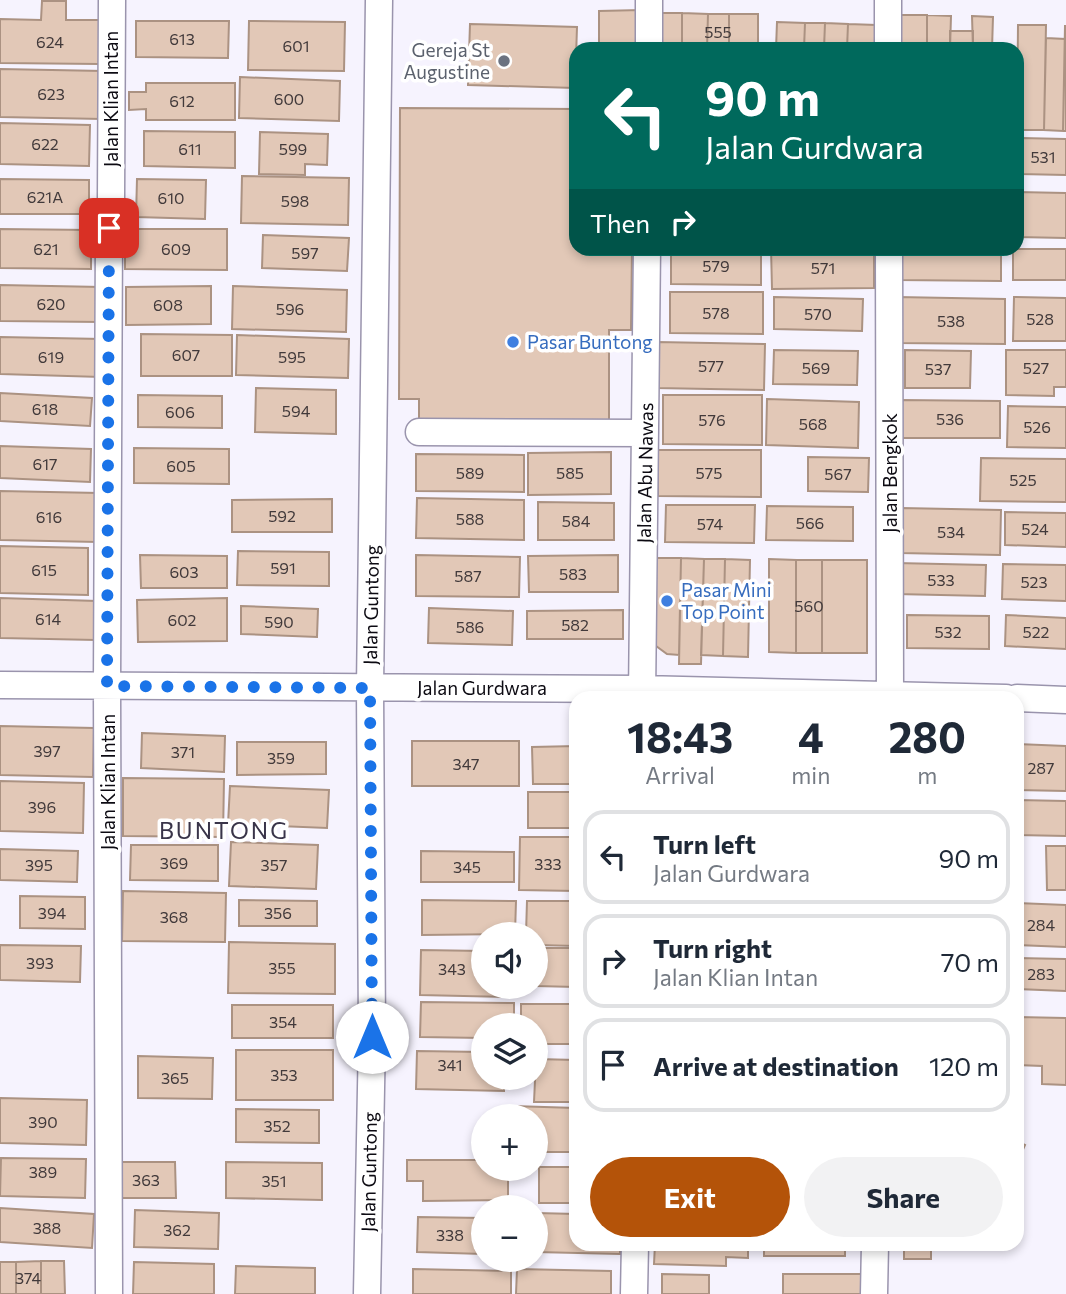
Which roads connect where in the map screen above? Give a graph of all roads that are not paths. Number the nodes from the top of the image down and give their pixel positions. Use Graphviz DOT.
graph roads {
  1 [pos="112,0"];
  2 [pos="379,0"];
  3 [pos="649,0"];
  4 [pos="888,0"];
  5 [pos="649,42"];
  6 [pos="888,42"];
  7 [pos="111,199"];
  8 [pos="109,228"];
  9 [pos="647,256"];
  10 [pos="889,256"];
  11 [pos="419,432"];
  12 [pos="645,433"];
  13 [pos="0,685"];
  14 [pos="107,686"];
  15 [pos="370,688"];
  16 [pos="642,691"];
  17 [pos="890,691"];
  18 [pos="569,692"];
  19 [pos="1024,698"];
  20 [pos="1066,700"];
  21 [pos="635,1251"];
  22 [pos="875,1251"];
  23 [pos="109,1294"];
  24 [pos="367,1294"];
  25 [pos="634,1294"];
  26 [pos="874,1294"];
  1 -- 7 [label="street, Jalan Klian Intan"];
  2 -- 15 [label="street, Jalan Guntong"];
  3 -- 5 [label="street"];
  4 -- 6 [label="street"];
  8 -- 14 [label="street, Jalan Klian Intan"];
  9 -- 12 [label="street, Jalan Abu Nawas"];
  10 -- 17 [label="street, Jalan Bengkok"];
  11 -- 12 [label="street"];
  12 -- 16 [label="street, Jalan Abu Nawas"];
  13 -- 14 [label="street, Jalan Gurdwara"];
  14 -- 15 [label="street, Jalan Gurdwara"];
  14 -- 23 [label="street, Jalan Klian Intan"];
  15 -- 18 [label="street, Jalan Gurdwara"];
  15 -- 24 [label="street, Jalan Guntong"];
  19 -- 20 [label="street"];
  21 -- 25 [label="street"];
  22 -- 26 [label="street"];
}
